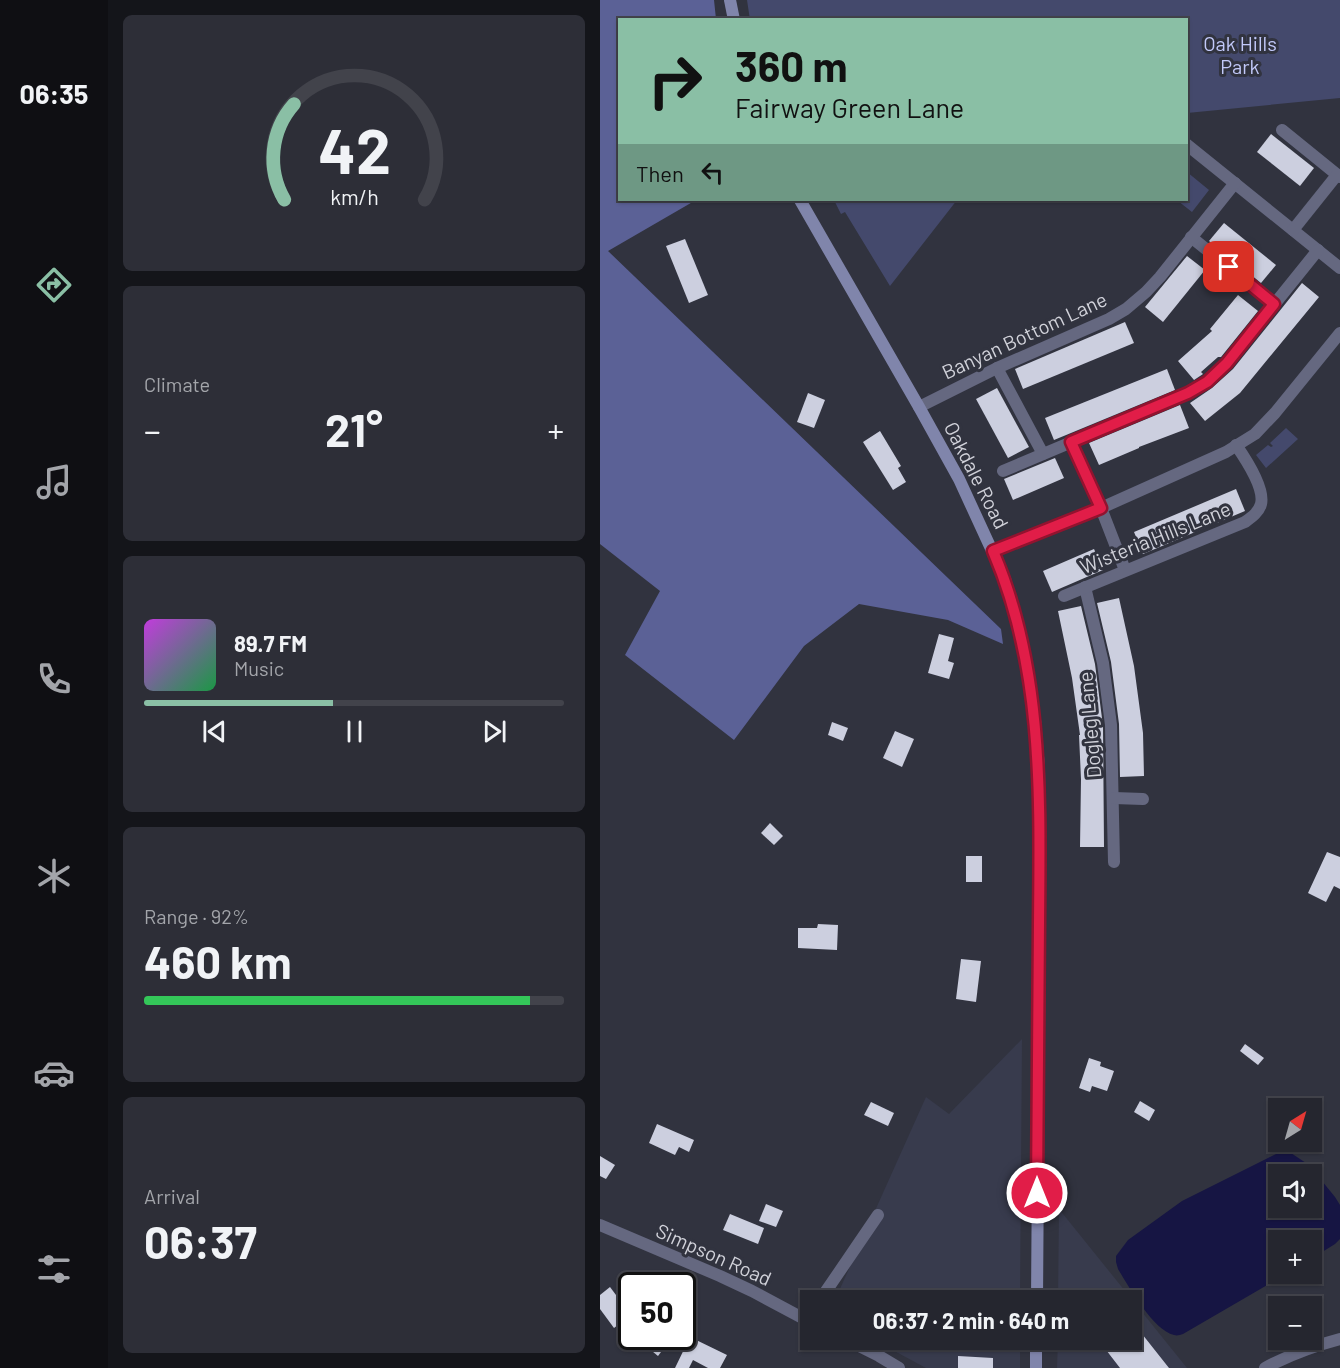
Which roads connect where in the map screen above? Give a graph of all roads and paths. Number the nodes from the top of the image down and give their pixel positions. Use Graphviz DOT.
graph roads {
  1 [pos="730,0"];
  2 [pos="734,18"];
  3 [pos="1282,130"];
  4 [pos="1188,146"];
  5 [pos="1339,176"];
  6 [pos="1235,183"];
  7 [pos="801,201"];
  8 [pos="1293,230"];
  9 [pos="1191,237"];
  10 [pos="1318,250"];
  11 [pos="1340,268"];
  12 [pos="1274,304"];
  13 [pos="1340,333"];
  14 [pos="997,368"];
  15 [pos="919,406"];
  16 [pos="1071,442"];
  17 [pos="1236,446"];
  18 [pos="1043,454"];
  19 [pos="1003,471"];
  20 [pos="1101,508"];
  21 [pos="993,551"];
  22 [pos="1125,570"];
  23 [pos="1085,587"];
  24 [pos="1064,596"];
  25 [pos="1114,798"];
  26 [pos="1143,799"];
  27 [pos="1114,862"];
  28 [pos="878,1215"];
  29 [pos="602,1229"];
  30 [pos="827,1290"];
  31 [pos="1037,1290"];
  32 [pos="800,1315"];
  33 [pos="1340,1339"];
  34 [pos="867,1350"];
  35 [pos="1036,1350"];
  36 [pos="898,1368"];
  37 [pos="1036,1368"];
  38 [pos="1265,1368"];
  1 -- 2 [label="main road"];
  3 -- 5 [label="street"];
  4 -- 6 [label="street"];
  5 -- 8 [label="street"];
  6 -- 8 [label="street"];
  6 -- 9 [label="street, Banyan Bottom Lane"];
  7 -- 15 [label="main road, Oakdale Road"];
  8 -- 10 [label="street"];
  9 -- 12 [label="street"];
  9 -- 14 [label="street, Banyan Bottom Lane"];
  10 -- 11 [label="street"];
  10 -- 12 [label="street"];
  12 -- 16 [label="street"];
  13 -- 17 [label="street"];
  14 -- 15 [label="street, Banyan Bottom Lane"];
  14 -- 18 [label="street"];
  15 -- 21 [label="main road, Oakdale Road"];
  16 -- 18 [label="street"];
  16 -- 20 [label="street"];
  17 -- 20 [label="street"];
  17 -- 22 [label="street, Wisteria Hills Lane"];
  18 -- 19 [label="street"];
  20 -- 21 [label="street"];
  20 -- 22 [label="street"];
  21 -- 31 [label="main road, Oakdale Road"];
  22 -- 23 [label="street, Wisteria Hills Lane"];
  23 -- 24 [label="street, Wisteria Hills Lane"];
  23 -- 25 [label="street, Dogleg Lane"];
  25 -- 26 [label="street"];
  25 -- 27 [label="street, Dogleg Lane"];
  28 -- 30 [label="street"];
  29 -- 32 [label="street, Simpson Road"];
  33 -- 38 [label="street"];
  34 -- 36 [label="street"];
  35 -- 37 [label="main road"];
}
